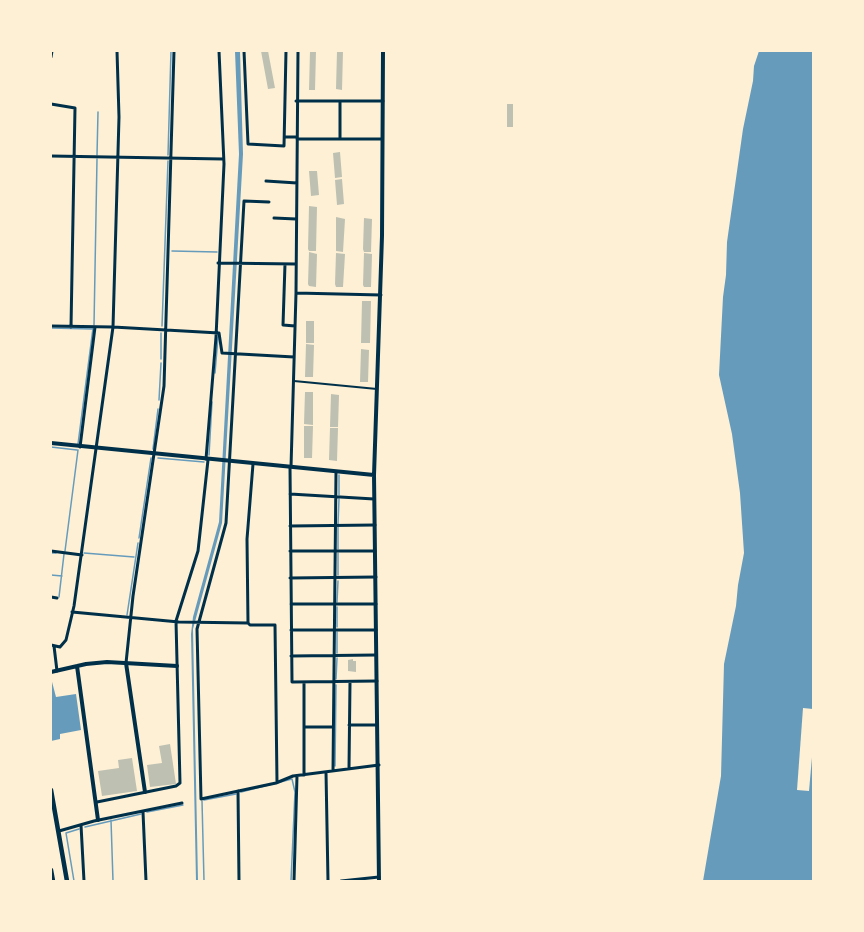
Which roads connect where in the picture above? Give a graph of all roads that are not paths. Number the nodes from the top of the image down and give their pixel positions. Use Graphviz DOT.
graph roads {
  1 [pos="52,51"];
  2 [pos="117,51"];
  3 [pos="174,51"];
  4 [pos="219,51"];
  5 [pos="244,51"];
  6 [pos="286,51"];
  7 [pos="298,51"];
  8 [pos="383,51"];
  9 [pos="51,57"];
  10 [pos="383,100"];
  11 [pos="297,101"];
  12 [pos="340,101"];
  13 [pos="286,102"];
  14 [pos="51,104"];
  15 [pos="285,137"];
  16 [pos="297,138"];
  17 [pos="340,139"];
  18 [pos="383,139"];
  19 [pos="51,156"];
  20 [pos="74,156"];
  21 [pos="118,157"];
  22 [pos="171,158"];
  23 [pos="224,159"];
  24 [pos="266,181"];
  25 [pos="297,183"];
  26 [pos="269,202"];
  27 [pos="274,218"];
  28 [pos="296,219"];
  29 [pos="218,263"];
  30 [pos="240,263"];
  31 [pos="285,264"];
  32 [pos="296,264"];
  33 [pos="296,294"];
  34 [pos="381,295"];
  35 [pos="51,326"];
  36 [pos="295,326"];
  37 [pos="71,327"];
  38 [pos="95,327"];
  39 [pos="113,327"];
  40 [pos="165,330"];
  41 [pos="215,333"];
  42 [pos="235,354"];
  43 [pos="294,357"];
  44 [pos="294,381"];
  45 [pos="377,389"];
  46 [pos="51,443"];
  47 [pos="80,447"];
  48 [pos="96,448"];
  49 [pos="155,454"];
  50 [pos="207,460"];
  51 [pos="229,462"];
  52 [pos="253,464"];
  53 [pos="290,467"];
  54 [pos="336,472"];
  55 [pos="374,475"];
  56 [pos="290,494"];
  57 [pos="336,497"];
  58 [pos="374,499"];
  59 [pos="335,525"];
  60 [pos="375,525"];
  61 [pos="290,526"];
  62 [pos="51,551"];
  63 [pos="290,551"];
  64 [pos="335,551"];
  65 [pos="375,551"];
  66 [pos="82,555"];
  67 [pos="290,578"];
  68 [pos="334,578"];
  69 [pos="376,578"];
  70 [pos="51,597"];
  71 [pos="57,598"];
  72 [pos="291,604"];
  73 [pos="334,604"];
  74 [pos="376,604"];
  75 [pos="72,612"];
  76 [pos="130,618"];
  77 [pos="176,622"];
  78 [pos="197,623"];
  79 [pos="248,623"];
  80 [pos="291,630"];
  81 [pos="334,630"];
  82 [pos="376,630"];
  83 [pos="52,646"];
  84 [pos="334,655"];
  85 [pos="377,655"];
  86 [pos="291,656"];
  87 [pos="126,663"];
  88 [pos="77,666"];
  89 [pos="177,666"];
  90 [pos="57,671"];
  91 [pos="51,672"];
  92 [pos="377,681"];
  93 [pos="304,682"];
  94 [pos="333,682"];
  95 [pos="350,682"];
  96 [pos="378,724"];
  97 [pos="349,725"];
  98 [pos="304,727"];
  99 [pos="333,727"];
  100 [pos="379,765"];
  101 [pos="349,768"];
  102 [pos="327,771"];
  103 [pos="333,771"];
  104 [pos="304,775"];
  105 [pos="297,776"];
  106 [pos="277,782"];
  107 [pos="51,790"];
  108 [pos="238,791"];
  109 [pos="145,792"];
  110 [pos="96,802"];
  111 [pos="182,803"];
  112 [pos="143,812"];
  113 [pos="98,820"];
  114 [pos="81,825"];
  115 [pos="59,831"];
  116 [pos="51,870"];
  117 [pos="379,879"];
  118 [pos="53,881"];
  119 [pos="67,881"];
  120 [pos="84,881"];
  121 [pos="146,881"];
  122 [pos="239,881"];
  123 [pos="294,881"];
  124 [pos="328,881"];
  125 [pos="340,881"];
  1 -- 9 [label="street"];
  2 -- 21 [label="street"];
  3 -- 22 [label="street"];
  4 -- 23 [label="street"];
  5 -- 15 [label="street"];
  6 -- 13 [label="street"];
  7 -- 11 [label="street"];
  8 -- 10 [label="street"];
  10 -- 12 [label="street"];
  10 -- 18 [label="street"];
  11 -- 12 [label="street"];
  11 -- 13 [label="street"];
  11 -- 16 [label="street"];
  12 -- 17 [label="street"];
  13 -- 15 [label="street"];
  14 -- 20 [label="street"];
  15 -- 16 [label="street"];
  16 -- 17 [label="street"];
  16 -- 25 [label="street"];
  17 -- 18 [label="street"];
  18 -- 34 [label="street"];
  19 -- 20 [label="street"];
  20 -- 21 [label="street"];
  20 -- 37 [label="street"];
  21 -- 22 [label="street"];
  21 -- 39 [label="street"];
  22 -- 23 [label="street"];
  22 -- 40 [label="street"];
  23 -- 29 [label="street"];
  24 -- 25 [label="street"];
  25 -- 28 [label="street"];
  26 -- 30 [label="street"];
  27 -- 28 [label="street"];
  28 -- 32 [label="street"];
  29 -- 30 [label="street"];
  29 -- 41 [label="street"];
  30 -- 31 [label="street"];
  30 -- 42 [label="street"];
  31 -- 32 [label="street"];
  31 -- 36 [label="street"];
  32 -- 33 [label="street"];
  33 -- 34 [label="street"];
  33 -- 36 [label="street"];
  34 -- 45 [label="street"];
  35 -- 37 [label="street"];
  36 -- 43 [label="street"];
  37 -- 38 [label="street"];
  38 -- 39 [label="street"];
  38 -- 47 [label="street"];
  39 -- 40 [label="street"];
  39 -- 48 [label="street"];
  40 -- 41 [label="street"];
  40 -- 49 [label="street"];
  41 -- 42 [label="street"];
  41 -- 50 [label="street"];
  42 -- 43 [label="street"];
  42 -- 51 [label="street"];
  43 -- 44 [label="street"];
  44 -- 45 [label="street"];
  44 -- 53 [label="street"];
  45 -- 55 [label="street"];
  46 -- 47 [label="street"];
  47 -- 48 [label="street"];
  48 -- 49 [label="street"];
  48 -- 66 [label="street"];
  49 -- 50 [label="street"];
  49 -- 76 [label="street"];
  50 -- 51 [label="street"];
  50 -- 77 [label="street"];
  51 -- 52 [label="street"];
  51 -- 78 [label="street"];
  52 -- 53 [label="street"];
  52 -- 79 [label="street"];
  53 -- 54 [label="street"];
  53 -- 56 [label="street"];
  54 -- 55 [label="street"];
  54 -- 57 [label="street"];
  55 -- 58 [label="street"];
  56 -- 57 [label="street"];
  56 -- 61 [label="street"];
  57 -- 58 [label="street"];
  57 -- 59 [label="street"];
  58 -- 60 [label="street"];
  59 -- 60 [label="street"];
  59 -- 61 [label="street"];
  59 -- 64 [label="street"];
  60 -- 65 [label="street"];
  61 -- 63 [label="street"];
  62 -- 66 [label="street"];
  63 -- 64 [label="street"];
  63 -- 67 [label="street"];
  64 -- 65 [label="street"];
  64 -- 68 [label="street"];
  65 -- 69 [label="street"];
  66 -- 75 [label="street"];
  67 -- 68 [label="street"];
  67 -- 72 [label="street"];
  68 -- 69 [label="street"];
  68 -- 73 [label="street"];
  69 -- 74 [label="street"];
  70 -- 71 [label="street"];
  72 -- 73 [label="street"];
  72 -- 80 [label="street"];
  73 -- 74 [label="street"];
  73 -- 81 [label="street"];
  74 -- 82 [label="street"];
  75 -- 76 [label="street"];
  75 -- 83 [label="street"];
  76 -- 77 [label="street"];
  76 -- 87 [label="street"];
  77 -- 78 [label="street"];
  77 -- 89 [label="street"];
  78 -- 79 [label="street"];
  78 -- 108 [label="street"];
  79 -- 106 [label="street"];
  80 -- 81 [label="street"];
  80 -- 86 [label="street"];
  81 -- 82 [label="street"];
  81 -- 84 [label="street"];
  82 -- 85 [label="street"];
  83 -- 90 [label="street"];
  84 -- 85 [label="street"];
  84 -- 86 [label="street"];
  84 -- 94 [label="street"];
  85 -- 92 [label="street"];
  86 -- 93 [label="street"];
  87 -- 88 [label="street"];
  87 -- 89 [label="street"];
  87 -- 109 [label="street"];
  88 -- 90 [label="street"];
  88 -- 110 [label="street"];
  89 -- 109 [label="street"];
  90 -- 91 [label="street"];
  92 -- 95 [label="street"];
  92 -- 96 [label="street"];
  93 -- 94 [label="street"];
  93 -- 98 [label="street"];
  94 -- 95 [label="street"];
  94 -- 99 [label="street"];
  95 -- 97 [label="street"];
  96 -- 97 [label="street"];
  96 -- 100 [label="street"];
  97 -- 101 [label="street"];
  98 -- 99 [label="street"];
  98 -- 104 [label="street"];
  99 -- 103 [label="street"];
  100 -- 101 [label="street"];
  100 -- 117 [label="street"];
  101 -- 103 [label="street"];
  102 -- 103 [label="street"];
  102 -- 104 [label="street"];
  102 -- 124 [label="street"];
  104 -- 105 [label="street"];
  105 -- 106 [label="street"];
  105 -- 123 [label="street"];
  106 -- 108 [label="street"];
  107 -- 115 [label="highway"];
  108 -- 122 [label="street"];
  109 -- 110 [label="street"];
  110 -- 113 [label="street"];
  111 -- 112 [label="street"];
  112 -- 113 [label="street"];
  112 -- 121 [label="street"];
  113 -- 114 [label="street"];
  114 -- 115 [label="street"];
  114 -- 120 [label="street"];
  115 -- 119 [label="highway"];
  116 -- 118 [label="highway"];
  117 -- 125 [label="street"];
}
